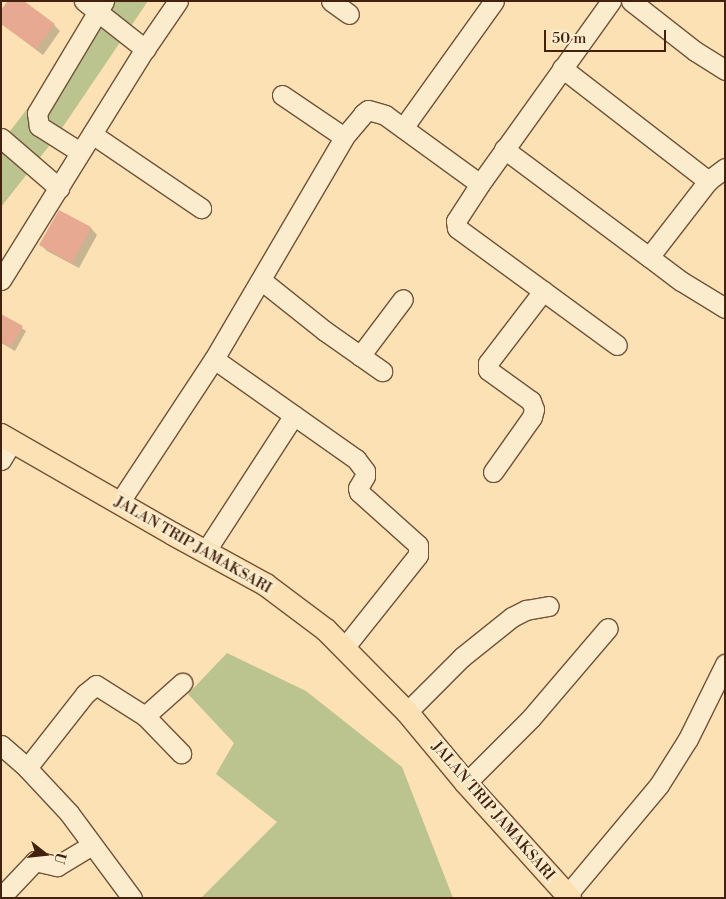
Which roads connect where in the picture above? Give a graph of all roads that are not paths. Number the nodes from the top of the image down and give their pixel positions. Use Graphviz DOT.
graph roads {
  1 [pos="178,1"];
  2 [pos="331,1"];
  3 [pos="494,1"];
  4 [pos="611,1"];
  5 [pos="631,1"];
  6 [pos="95,5"];
  7 [pos="349,14"];
  8 [pos="145,49"];
  9 [pos="562,68"];
  10 [pos="725,70"];
  11 [pos="282,95"];
  12 [pos="403,128"];
  13 [pos="92,134"];
  14 [pos="344,137"];
  15 [pos="1,138"];
  16 [pos="504,149"];
  17 [pos="80,152"];
  18 [pos="725,168"];
  19 [pos="708,181"];
  20 [pos="61,184"];
  21 [pos="480,184"];
  22 [pos="201,208"];
  23 [pos="649,256"];
  24 [pos="1,280"];
  25 [pos="261,280"];
  26 [pos="543,291"];
  27 [pos="403,299"];
  28 [pos="725,308"];
  29 [pos="617,345"];
  30 [pos="360,356"];
  31 [pos="214,359"];
  32 [pos="382,371"];
  33 [pos="294,415"];
  34 [pos="5,446"];
  35 [pos="493,472"];
  36 [pos="119,503"];
  37 [pos="203,551"];
  38 [pos="549,606"];
  39 [pos="608,628"];
  40 [pos="344,648"];
  41 [pos="725,664"];
  42 [pos="182,683"];
  43 [pos="407,712"];
  44 [pos="145,716"];
  45 [pos="3,749"];
  46 [pos="181,754"];
  47 [pos="27,768"];
  48 [pos="466,783"];
  49 [pos="92,845"];
  50 [pos="568,896"];
  51 [pos="1,897"];
  52 [pos="132,898"];
  1 -- 8 [label="street"];
  2 -- 7 [label="street"];
  3 -- 12 [label="street"];
  4 -- 9 [label="street"];
  5 -- 10 [label="street"];
  6 -- 8 [label="street"];
  6 -- 17 [label="street"];
  8 -- 13 [label="street"];
  9 -- 16 [label="street"];
  9 -- 19 [label="street"];
  11 -- 14 [label="street"];
  12 -- 14 [label="street"];
  12 -- 21 [label="street"];
  13 -- 17 [label="street"];
  13 -- 22 [label="street"];
  14 -- 25 [label="street"];
  15 -- 20 [label="street"];
  16 -- 21 [label="street"];
  16 -- 23 [label="street"];
  17 -- 20 [label="street"];
  18 -- 19 [label="street"];
  19 -- 23 [label="street"];
  20 -- 24 [label="street"];
  21 -- 26 [label="street"];
  23 -- 28 [label="street"];
  25 -- 30 [label="street"];
  25 -- 31 [label="street"];
  26 -- 29 [label="street"];
  26 -- 35 [label="street"];
  27 -- 30 [label="street"];
  30 -- 32 [label="street"];
  31 -- 33 [label="street"];
  31 -- 36 [label="street"];
  33 -- 37 [label="street"];
  33 -- 40 [label="street"];
  34 -- 36 [label="main road, JALAN TRIP JAMAKSARI"];
  36 -- 37 [label="main road, JALAN TRIP JAMAKSARI"];
  37 -- 40 [label="main road, JALAN TRIP JAMAKSARI"];
  38 -- 43 [label="street"];
  39 -- 48 [label="street"];
  40 -- 43 [label="main road, JALAN TRIP JAMAKSARI"];
  41 -- 50 [label="street"];
  42 -- 44 [label="street"];
  43 -- 48 [label="main road, JALAN TRIP JAMAKSARI"];
  44 -- 46 [label="street"];
  44 -- 47 [label="street"];
  45 -- 47 [label="street"];
  47 -- 49 [label="street"];
  48 -- 50 [label="main road, JALAN TRIP JAMAKSARI"];
  49 -- 51 [label="street"];
  49 -- 52 [label="street"];
}
